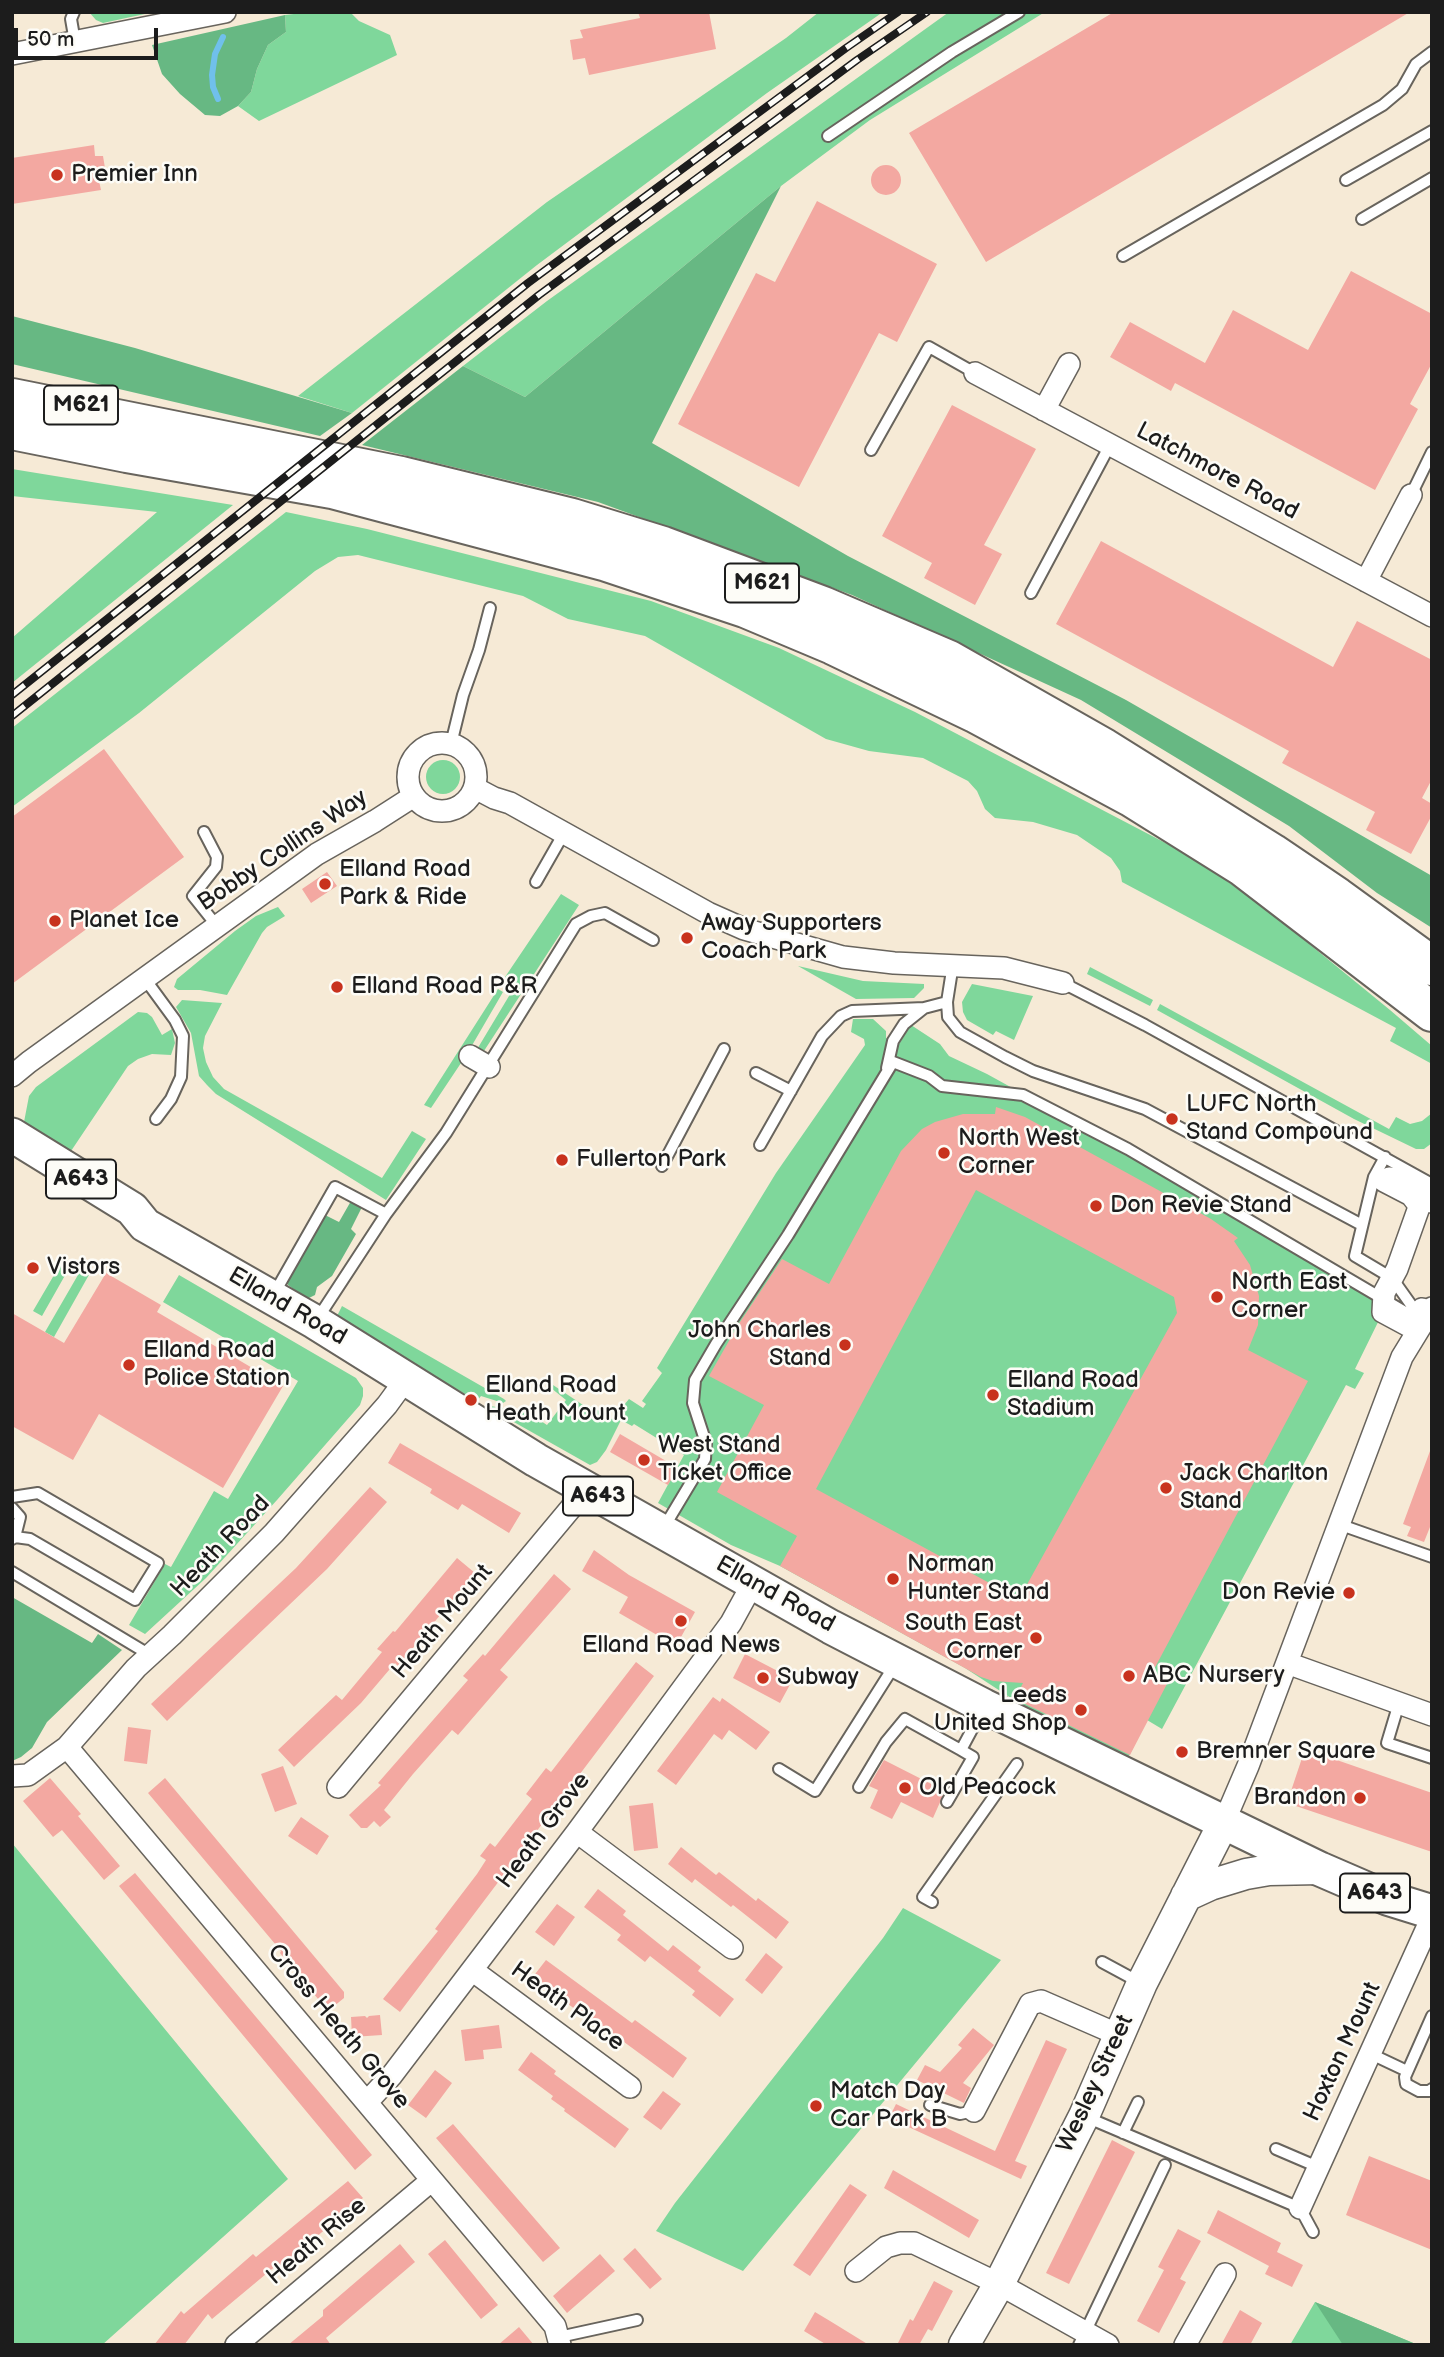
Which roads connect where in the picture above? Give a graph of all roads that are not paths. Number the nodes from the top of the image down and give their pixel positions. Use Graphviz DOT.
graph roads {
  1 [pos="74,12"];
  2 [pos="225,12"];
  3 [pos="1019,12"];
  4 [pos="75,42"];
  5 [pos="1432,52"];
  6 [pos="12,54"];
  7 [pos="1432,131"];
  8 [pos="828,136"];
  9 [pos="1432,178"];
  10 [pos="1346,180"];
  11 [pos="1362,219"];
  12 [pos="1123,257"];
  13 [pos="1069,364"];
  14 [pos="975,373"];
  15 [pos="12,383"];
  16 [pos="12,398"];
  17 [pos="1044,410"];
  18 [pos="12,430"];
  19 [pos="139,440"];
  20 [pos="12,445"];
  21 [pos="1110,445"];
  22 [pos="871,450"];
  23 [pos="1432,452"];
  24 [pos="1411,495"];
  25 [pos="1366,581"];
  26 [pos="1031,593"];
  27 [pos="490,608"];
  28 [pos="1432,617"];
  29 [pos="451,744"];
  30 [pos="475,788"];
  31 [pos="414,796"];
  32 [pos="204,832"];
  33 [pos="564,834"];
  34 [pos="536,882"];
  35 [pos="217,926"];
  36 [pos="653,940"];
  37 [pos="953,964"];
  38 [pos="1432,966"];
  39 [pos="145,979"];
  40 [pos="1063,984"];
  41 [pos="947,1002"];
  42 [pos="924,1008"];
  43 [pos="1427,1011"];
  44 [pos="724,1049"];
  45 [pos="470,1056"];
  46 [pos="489,1067"];
  47 [pos="887,1068"];
  48 [pos="756,1073"];
  49 [pos="12,1076"];
  50 [pos="791,1091"];
  51 [pos="156,1119"];
  52 [pos="12,1135"];
  53 [pos="760,1145"];
  54 [pos="1385,1157"];
  55 [pos="12,1160"];
  56 [pos="662,1166"];
  57 [pos="1432,1184"];
  58 [pos="1432,1202"];
  59 [pos="386,1214"];
  60 [pos="145,1225"];
  61 [pos="1362,1225"];
  62 [pos="1392,1278"];
  63 [pos="272,1297"];
  64 [pos="1383,1300"];
  65 [pos="1426,1312"];
  66 [pos="315,1322"];
  67 [pos="406,1379"];
  68 [pos="586,1490"];
  69 [pos="12,1497"];
  70 [pos="12,1508"];
  71 [pos="1341,1525"];
  72 [pos="661,1532"];
  73 [pos="14,1538"];
  74 [pos="1432,1557"];
  75 [pos="12,1572"];
  76 [pos="753,1583"];
  77 [pos="150,1655"];
  78 [pos="897,1661"];
  79 [pos="1287,1663"];
  80 [pos="1399,1703"];
  81 [pos="984,1706"];
  82 [pos="1432,1715"];
  83 [pos="67,1747"];
  84 [pos="961,1751"];
  85 [pos="1432,1758"];
  86 [pos="1017,1764"];
  87 [pos="779,1769"];
  88 [pos="12,1776"];
  89 [pos="338,1787"];
  90 [pos="859,1787"];
  91 [pos="947,1802"];
  92 [pos="1224,1822"];
  93 [pos="577,1832"];
  94 [pos="1320,1868"];
  95 [pos="1186,1896"];
  96 [pos="932,1902"];
  97 [pos="1432,1915"];
  98 [pos="732,1948"];
  99 [pos="1102,1962"];
  100 [pos="472,1970"];
  101 [pos="1142,1983"];
  102 [pos="1432,2016"];
  103 [pos="1119,2035"];
  104 [pos="1371,2054"];
  105 [pos="1407,2071"];
  106 [pos="630,2087"];
  107 [pos="1431,2091"];
  108 [pos="367,2102"];
  109 [pos="1138,2102"];
  110 [pos="930,2105"];
  111 [pos="974,2112"];
  112 [pos="1084,2116"];
  113 [pos="1123,2133"];
  114 [pos="1276,2149"];
  115 [pos="1165,2165"];
  116 [pos="1318,2167"];
  117 [pos="432,2180"];
  118 [pos="1300,2208"];
  119 [pos="1313,2232"];
  120 [pos="856,2271"];
  121 [pos="1224,2274"];
  122 [pos="999,2284"];
  123 [pos="637,2320"];
  124 [pos="1082,2339"];
  125 [pos="559,2341"];
  126 [pos="236,2345"];
  127 [pos="964,2345"];
  128 [pos="1108,2345"];
  129 [pos="1185,2345"];
  1 -- 4 [label="lane"];
  2 -- 4 [label="street"];
  3 -- 8 [label="lane"];
  4 -- 6 [label="street"];
  5 -- 12 [label="lane"];
  7 -- 10 [label="lane"];
  9 -- 11 [label="lane"];
  13 -- 17 [label="street"];
  14 -- 17 [label="street, Latchmore Road"];
  14 -- 22 [label="lane"];
  15 -- 19 [label="highway, M621"];
  16 -- 19 [label="highway, M621"];
  17 -- 21 [label="street, Latchmore Road"];
  18 -- 19 [label="highway, M621"];
  19 -- 20 [label="highway"];
  19 -- 38 [label="highway, M621"];
  19 -- 43 [label="highway, M621"];
  21 -- 25 [label="street, Latchmore Road"];
  21 -- 26 [label="lane"];
  23 -- 24 [label="lane"];
  24 -- 25 [label="street"];
  25 -- 28 [label="street, Latchmore Road"];
  27 -- 29 [label="lane"];
  29 -- 30 [label="street"];
  29 -- 31 [label="street"];
  30 -- 31 [label="street"];
  30 -- 33 [label="street"];
  31 -- 35 [label="street, Bobby Collins Way"];
  32 -- 35 [label="lane"];
  33 -- 34 [label="lane"];
  33 -- 37 [label="street"];
  35 -- 39 [label="street, Bobby Collins Way"];
  36 -- 46 [label="lane"];
  37 -- 40 [label="street"];
  37 -- 41 [label="lane"];
  39 -- 49 [label="street, Bobby Collins Way"];
  39 -- 51 [label="lane"];
  40 -- 54 [label="lane"];
  41 -- 42 [label="lane"];
  41 -- 61 [label="lane"];
  42 -- 47 [label="lane"];
  42 -- 50 [label="lane"];
  44 -- 56 [label="lane"];
  45 -- 46 [label="street"];
  46 -- 59 [label="lane"];
  47 -- 64 [label="lane"];
  47 -- 72 [label="lane"];
  48 -- 50 [label="lane"];
  50 -- 53 [label="lane"];
  52 -- 60 [label="main road, Elland Road / A643"];
  54 -- 57 [label="lane"];
  54 -- 61 [label="lane"];
  55 -- 60 [label="main road, Elland Road / A643"];
  58 -- 62 [label="street"];
  59 -- 63 [label="lane"];
  59 -- 66 [label="lane"];
  60 -- 63 [label="main road, Elland Road / A643"];
  61 -- 62 [label="lane"];
  62 -- 64 [label="street"];
  62 -- 65 [label="lane"];
  63 -- 66 [label="main road, Elland Road / A643"];
  64 -- 65 [label="street"];
  65 -- 71 [label="street"];
  66 -- 67 [label="main road, Elland Road / A643"];
  67 -- 68 [label="main road, Elland Road / A643"];
  67 -- 77 [label="street, Heath Road"];
  68 -- 72 [label="main road, Elland Road / A643"];
  68 -- 89 [label="street, Heath Mount"];
  69 -- 73 [label="lane"];
  70 -- 73 [label="lane"];
  71 -- 74 [label="lane"];
  71 -- 79 [label="street"];
  72 -- 76 [label="main road, Elland Road / A643"];
  75 -- 77 [label="lane"];
  76 -- 78 [label="main road, Elland Road / A643"];
  76 -- 93 [label="street, Heath Grove"];
  77 -- 83 [label="street, Heath Road"];
  78 -- 81 [label="main road, Elland Road / A643"];
  78 -- 87 [label="lane"];
  79 -- 80 [label="street"];
  79 -- 92 [label="street"];
  80 -- 82 [label="street"];
  80 -- 85 [label="lane"];
  81 -- 84 [label="lane"];
  81 -- 92 [label="main road, Elland Road / A643"];
  83 -- 88 [label="street, Heath Road"];
  83 -- 108 [label="street, Cross Heath Grove"];
  84 -- 90 [label="lane"];
  84 -- 91 [label="lane"];
  86 -- 96 [label="lane"];
  92 -- 94 [label="main road, Elland Road / A643"];
  92 -- 95 [label="street, Wesley Street"];
  93 -- 98 [label="street"];
  93 -- 100 [label="street, Heath Grove"];
  94 -- 95 [label="street"];
  94 -- 97 [label="main road, Elland Road / A643"];
  95 -- 101 [label="street, Wesley Street"];
  97 -- 104 [label="street, Hoxton Mount"];
  99 -- 101 [label="lane"];
  100 -- 106 [label="street, Heath Place"];
  100 -- 108 [label="street, Heath Grove"];
  101 -- 103 [label="street, Wesley Street"];
  102 -- 105 [label="lane"];
  103 -- 111 [label="street"];
  103 -- 112 [label="street, Wesley Street"];
  104 -- 105 [label="lane"];
  104 -- 116 [label="street, Hoxton Mount"];
  105 -- 107 [label="lane"];
  108 -- 117 [label="street, Cross Heath Grove"];
  109 -- 113 [label="lane"];
  110 -- 111 [label="lane"];
  112 -- 113 [label="lane"];
  112 -- 122 [label="street, Wesley Street"];
  113 -- 118 [label="lane"];
  114 -- 116 [label="lane"];
  115 -- 124 [label="lane"];
  116 -- 118 [label="street, Hoxton Mount"];
  117 -- 125 [label="street, Cross Heath Grove"];
  117 -- 126 [label="street, Heath Rise"];
  118 -- 119 [label="lane"];
  120 -- 122 [label="street"];
  121 -- 129 [label="street"];
  122 -- 124 [label="street"];
  122 -- 127 [label="street, Wesley Street"];
  123 -- 125 [label="lane"];
  124 -- 128 [label="street"];
}
